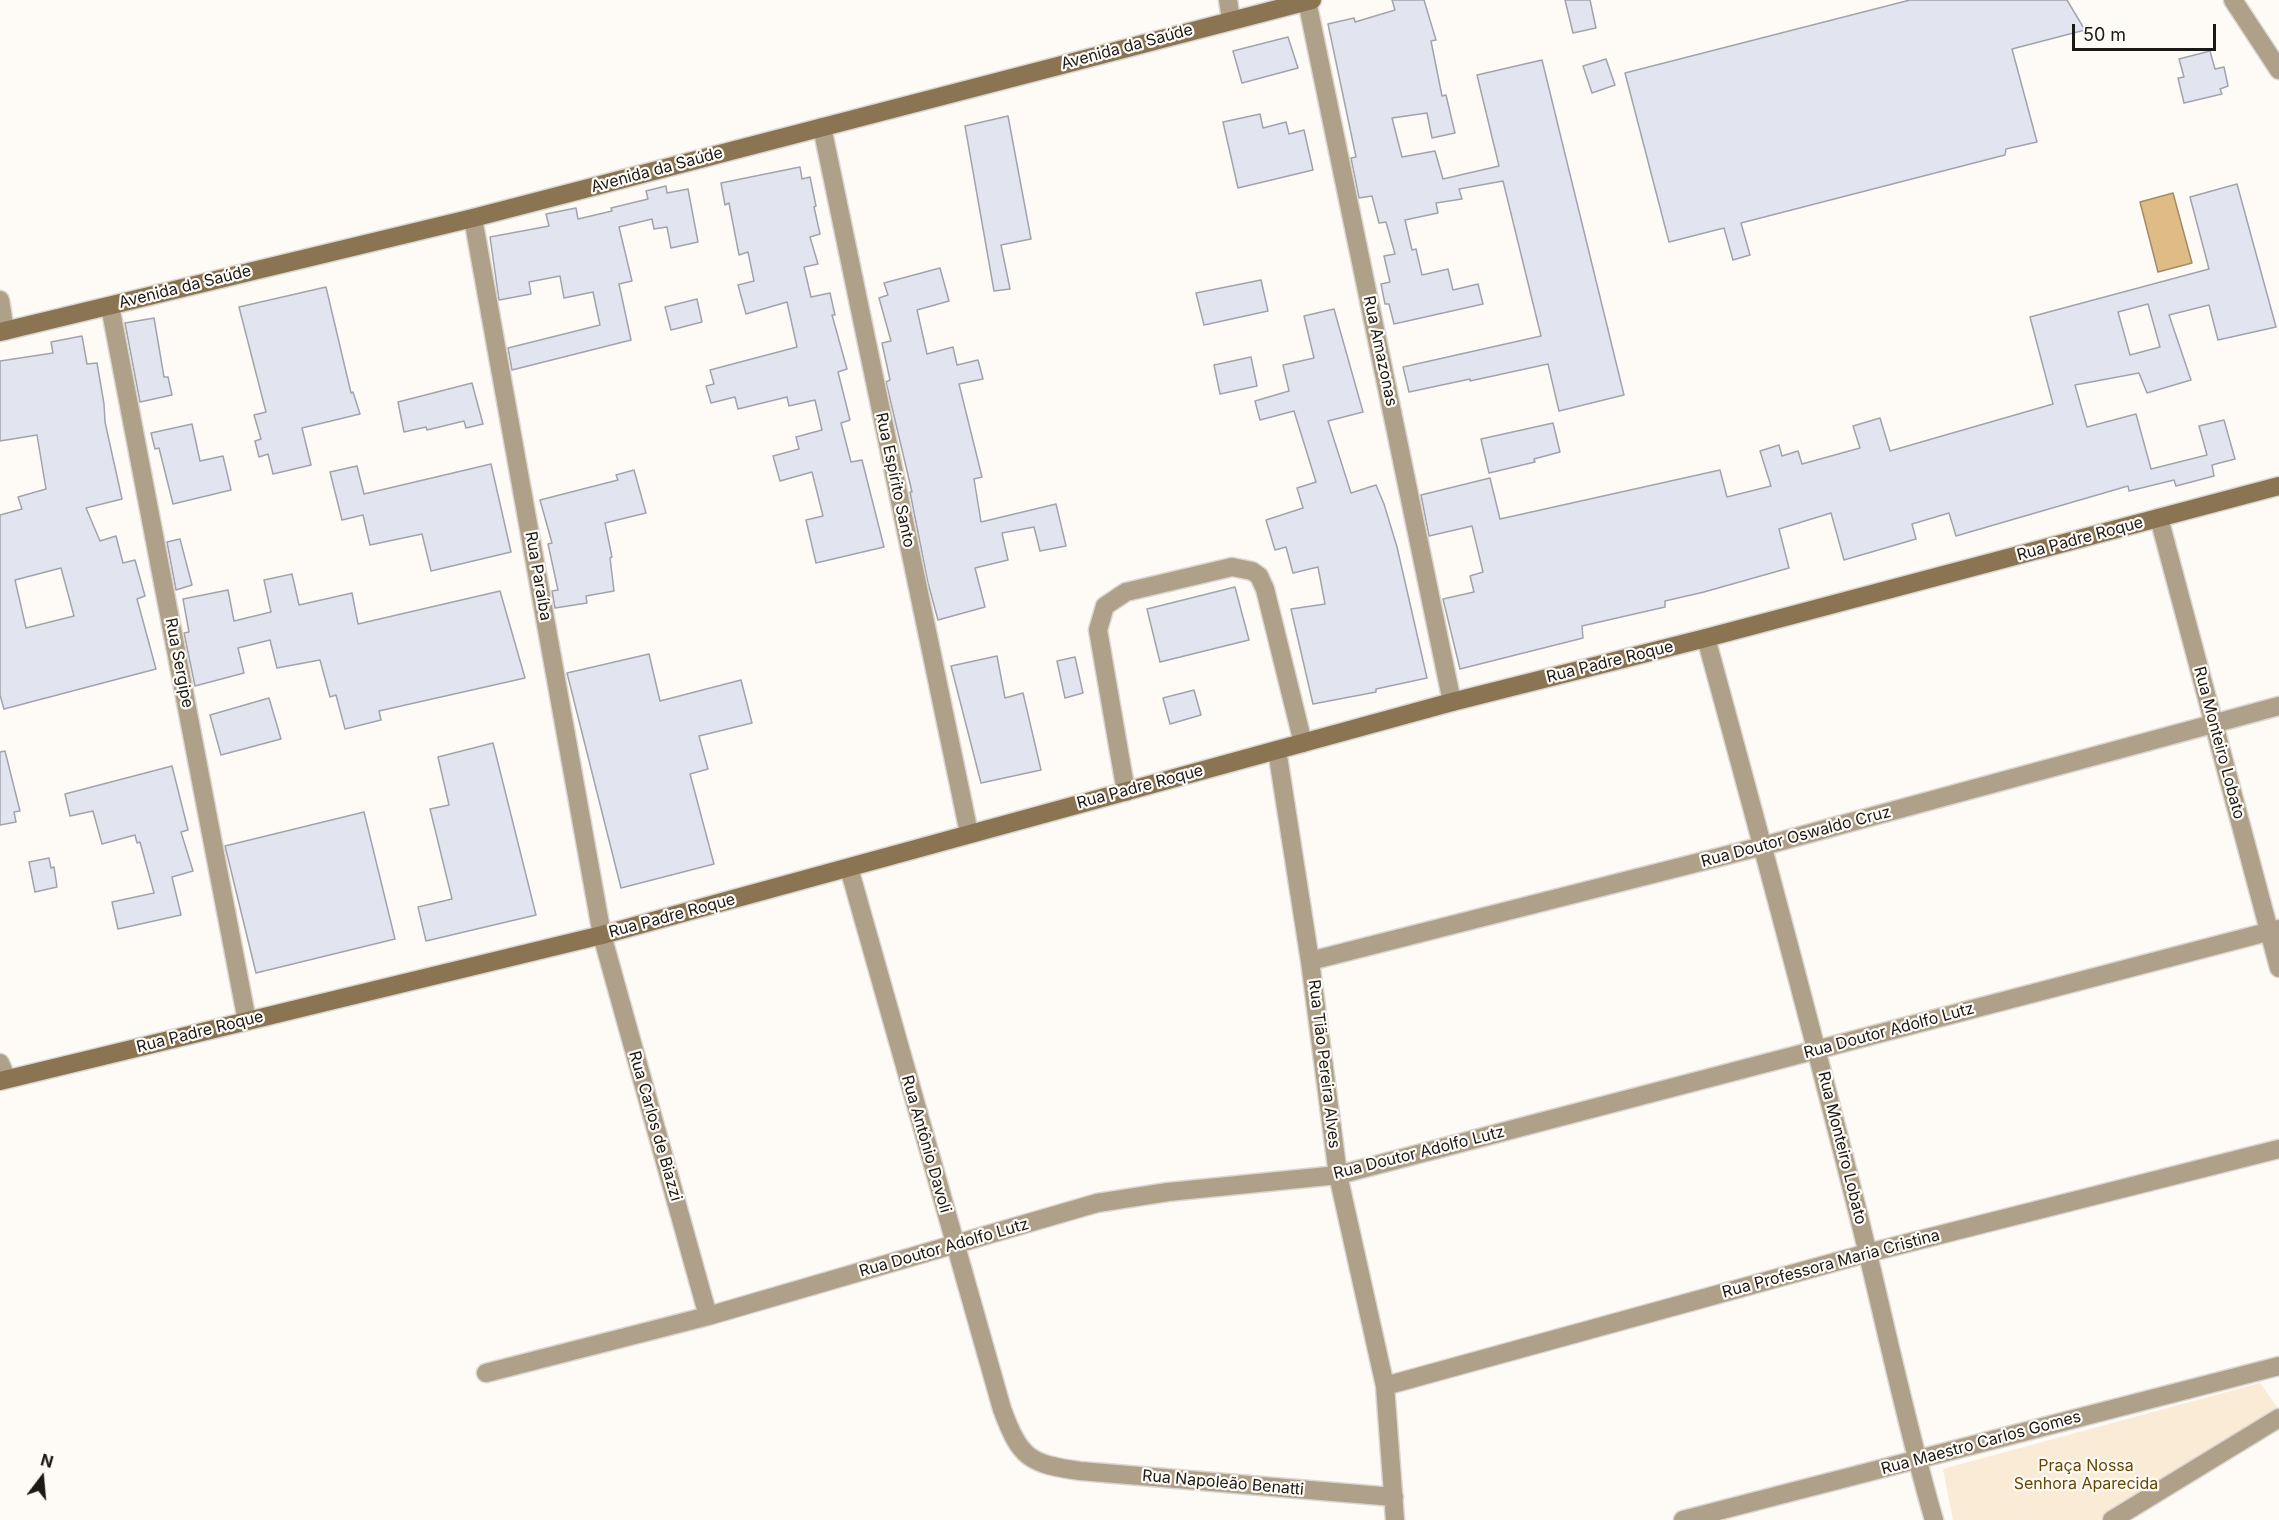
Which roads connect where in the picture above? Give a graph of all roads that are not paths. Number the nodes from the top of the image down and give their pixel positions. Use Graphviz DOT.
graph roads {
  1 [pos="1228,0"];
  2 [pos="2233,0"];
  3 [pos="1310,1"];
  4 [pos="1231,20"];
  5 [pos="2279,70"];
  6 [pos="822,127"];
  7 [pos="473,218"];
  8 [pos="0,300"];
  9 [pos="110,306"];
  10 [pos="2,331"];
  11 [pos="2279,486"];
  12 [pos="2159,518"];
  13 [pos="1706,638"];
  14 [pos="1452,702"];
  15 [pos="2279,706"];
  16 [pos="2214,723"];
  17 [pos="1303,743"];
  18 [pos="1277,750"];
  19 [pos="1126,792"];
  20 [pos="969,833"];
  21 [pos="1763,846"];
  22 [pos="849,868"];
  23 [pos="2274,930"];
  24 [pos="602,935"];
  25 [pos="1310,961"];
  26 [pos="2279,968"];
  27 [pos="247,1021"];
  28 [pos="1817,1050"];
  29 [pos="2,1074"];
  30 [pos="2279,1149"];
  31 [pos="1338,1175"];
  32 [pos="955,1244"];
  33 [pos="1868,1253"];
  34 [pos="708,1316"];
  35 [pos="2279,1366"];
  36 [pos="486,1374"];
  37 [pos="1385,1386"];
  38 [pos="2279,1418"];
  39 [pos="1917,1460"];
  40 [pos="1053,1467"];
  41 [pos="1394,1497"];
  42 [pos="1395,1520"];
  43 [pos="1683,1520"];
  44 [pos="1934,1520"];
  45 [pos="2112,1520"];
  1 -- 4 [label="street"];
  2 -- 5 [label="street"];
  3 -- 4 [label="street, Avenida da Saúde"];
  3 -- 14 [label="street, Rua Amazonas"];
  4 -- 6 [label="street, Avenida da Saúde"];
  6 -- 7 [label="street, Avenida da Saúde"];
  6 -- 20 [label="street, Rua Espírito Santo"];
  7 -- 9 [label="street, Avenida da Saúde"];
  7 -- 24 [label="street, Rua Paraíba"];
  8 -- 10 [label="street"];
  9 -- 10 [label="street, Avenida da Saúde"];
  9 -- 27 [label="street, Rua Sergipe"];
  11 -- 12 [label="street, Rua Padre Roque"];
  12 -- 13 [label="street, Rua Padre Roque"];
  12 -- 16 [label="street, Rua Monteiro Lobato"];
  13 -- 14 [label="street, Rua Padre Roque"];
  13 -- 21 [label="street, Rua Monteiro Lobato"];
  14 -- 17 [label="street, Rua Padre Roque"];
  15 -- 16 [label="street, Rua Doutor Oswaldo Cruz"];
  16 -- 21 [label="street, Rua Doutor Oswaldo Cruz"];
  16 -- 23 [label="street, Rua Monteiro Lobato"];
  17 -- 18 [label="street, Rua Padre Roque"];
  17 -- 19 [label="street"];
  18 -- 19 [label="street, Rua Padre Roque"];
  18 -- 25 [label="street, Rua Tião Pereira Alves"];
  19 -- 20 [label="street, Rua Padre Roque"];
  20 -- 22 [label="street, Rua Padre Roque"];
  21 -- 25 [label="street, Rua Doutor Oswaldo Cruz"];
  21 -- 28 [label="street, Rua Monteiro Lobato"];
  22 -- 24 [label="street, Rua Padre Roque"];
  22 -- 32 [label="street, Rua Antônio Davoli"];
  23 -- 26 [label="street, Rua Monteiro Lobato"];
  23 -- 28 [label="street, Rua Doutor Adolfo Lutz"];
  24 -- 27 [label="street, Rua Padre Roque"];
  24 -- 34 [label="street, Rua Carlos de Biazzi"];
  25 -- 31 [label="street, Rua Tião Pereira Alves"];
  27 -- 29 [label="street, Rua Padre Roque"];
  28 -- 31 [label="street, Rua Doutor Adolfo Lutz"];
  28 -- 33 [label="street, Rua Monteiro Lobato"];
  30 -- 33 [label="street, Rua Professora Maria Cristina"];
  31 -- 32 [label="street, Rua Doutor Adolfo Lutz"];
  31 -- 37 [label="street, Rua Tião Pereira Alves"];
  32 -- 34 [label="street, Rua Doutor Adolfo Lutz"];
  32 -- 40 [label="street, Rua Antônio Davoli"];
  33 -- 37 [label="street, Rua Professora Maria Cristina"];
  33 -- 39 [label="street, Rua Monteiro Lobato"];
  34 -- 36 [label="street, Rua Doutor Adolfo Lutz"];
  35 -- 39 [label="street, Rua Maestro Carlos Gomes"];
  37 -- 41 [label="street, Rua Tião Pereira Alves"];
  38 -- 45 [label="street"];
  39 -- 43 [label="street, Rua Maestro Carlos Gomes"];
  39 -- 44 [label="street, Rua Monteiro Lobato"];
  40 -- 41 [label="street, Rua Napoleão Benatti"];
  41 -- 42 [label="street, Rua Tião Pereira Alves"];
}
